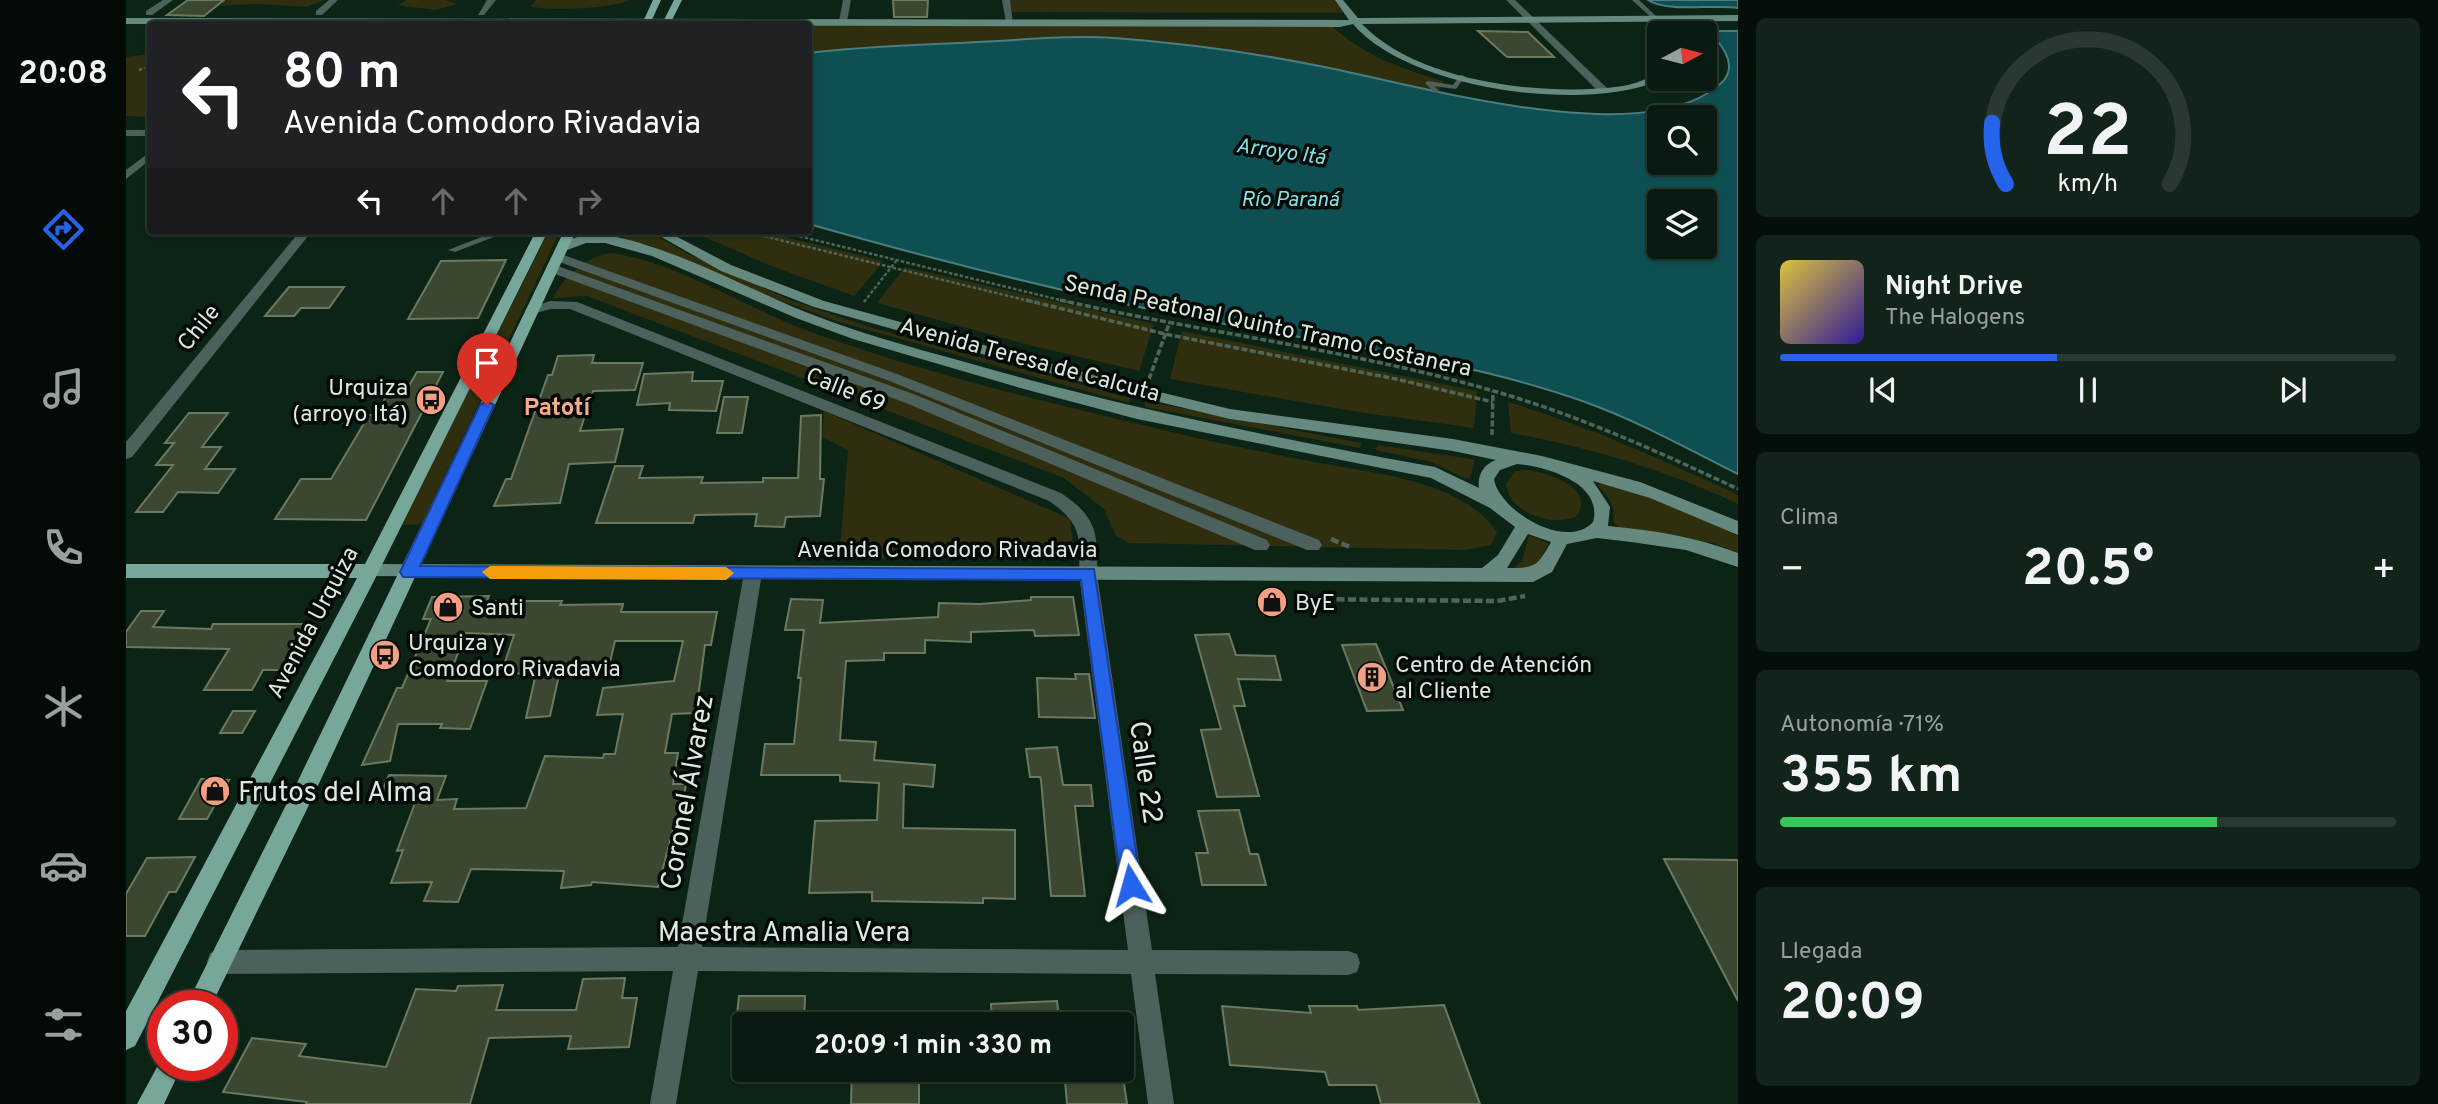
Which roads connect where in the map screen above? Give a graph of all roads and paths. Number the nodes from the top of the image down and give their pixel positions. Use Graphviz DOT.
graph roads {
  1 [pos="166,0"];
  2 [pos="334,0"];
  3 [pos="492,0"];
  4 [pos="657,0"];
  5 [pos="678,0"];
  6 [pos="847,0"];
  7 [pos="1006,0"];
  8 [pos="1339,0"];
  9 [pos="1510,0"];
  10 [pos="1635,0"];
  11 [pos="126,13"];
  12 [pos="149,13"];
  13 [pos="319,13"];
  14 [pos="481,13"];
  15 [pos="844,18"];
  16 [pos="1009,18"];
  17 [pos="1531,19"];
  18 [pos="1738,19"];
  19 [pos="648,20"];
  20 [pos="669,20"];
  21 [pos="126,21"];
  22 [pos="770,21"];
  23 [pos="1356,21"];
  24 [pos="1658,21"];
  25 [pos="1685,21"];
  26 [pos="1647,22"];
  27 [pos="147,68"];
  28 [pos="139,70"];
  29 [pos="1462,76"];
  30 [pos="1647,82"];
  31 [pos="1435,91"];
  32 [pos="1604,91"];
  33 [pos="126,133"];
  34 [pos="147,133"];
  35 [pos="147,158"];
  36 [pos="126,177"];
  37 [pos="303,235"];
  38 [pos="494,235"];
  39 [pos="540,235"];
  40 [pos="568,235"];
  41 [pos="664,235"];
  42 [pos="759,235"];
  43 [pos="794,235"];
  44 [pos="452,250"];
  45 [pos="557,258"];
  46 [pos="895,261"];
  47 [pos="890,268"];
  48 [pos="875,309"];
  49 [pos="532,310"];
  50 [pos="1169,324"];
  51 [pos="1165,334"];
  52 [pos="1137,378"];
  53 [pos="1149,380"];
  54 [pos="1157,383"];
  55 [pos="1493,391"];
  56 [pos="1493,402"];
  57 [pos="1482,434"];
  58 [pos="1492,435"];
  59 [pos="1502,437"];
  60 [pos="126,453"];
  61 [pos="1516,458"];
  62 [pos="1565,469"];
  63 [pos="1738,489"];
  64 [pos="1495,503"];
  65 [pos="1524,527"];
  66 [pos="1738,528"];
  67 [pos="1595,531"];
  68 [pos="1562,538"];
  69 [pos="1261,545"];
  70 [pos="1312,545"];
  71 [pos="1738,560"];
  72 [pos="126,571"];
  73 [pos="370,571"];
  74 [pos="408,572"];
  75 [pos="752,573"];
  76 [pos="1088,574"];
  77 [pos="1486,575"];
  78 [pos="688,960"];
  79 [pos="219,962"];
  80 [pos="1142,962"];
  81 [pos="1348,963"];
  82 [pos="206,990"];
  83 [pos="126,1037"];
  84 [pos="162,1081"];
  85 [pos="150,1104"];
  86 [pos="663,1104"];
  87 [pos="1161,1104"];
  1 -- 12 [label="street"];
  2 -- 13 [label="street"];
  3 -- 14 [label="street"];
  4 -- 19 [label="main road"];
  5 -- 20 [label="main road"];
  6 -- 15 [label="street"];
  7 -- 16 [label="street"];
  8 -- 23 [label="main road"];
  9 -- 17 [label="street"];
  10 -- 24 [label="lane"];
  11 -- 12 [label="main road"];
  12 -- 13 [label="main road"];
  13 -- 14 [label="main road"];
  14 -- 19 [label="main road"];
  15 -- 16 [label="main road"];
  15 -- 20 [label="main road"];
  15 -- 22 [label="main road"];
  16 -- 23 [label="main road"];
  17 -- 23 [label="main road"];
  17 -- 26 [label="main road"];
  17 -- 32 [label="street"];
  18 -- 25 [label="main road"];
  19 -- 20 [label="main road"];
  19 -- 21 [label="main road"];
  23 -- 29 [label="main road"];
  27 -- 28 [label="path"];
  29 -- 31 [label="lane"];
  29 -- 32 [label="main road"];
  30 -- 32 [label="main road"];
  33 -- 34 [label="street"];
  35 -- 36 [label="street"];
  37 -- 60 [label="street, Chile"];
  38 -- 44 [label="lane"];
  39 -- 73 [label="main road, Avenida Urquiza"];
  40 -- 45 [label="main road"];
  41 -- 61 [label="main road, Avenida Teresa de Calcuta"];
  42 -- 47 [label="path"];
  43 -- 46 [label="path, Senda Peatonal Quinto Tramo Costanera"];
  45 -- 49 [label="main road"];
  45 -- 64 [label="main road, Avenida Teresa de Calcuta"];
  45 -- 69 [label="street"];
  45 -- 70 [label="street"];
  46 -- 47 [label="path"];
  46 -- 50 [label="path, Senda Peatonal Quinto Tramo Costanera"];
  47 -- 48 [label="path"];
  47 -- 51 [label="path"];
  49 -- 74 [label="main road"];
  49 -- 76 [label="street, Calle 69"];
  50 -- 51 [label="path"];
  50 -- 55 [label="path, Senda Peatonal Quinto Tramo Costanera"];
  51 -- 53 [label="path"];
  51 -- 56 [label="path"];
  52 -- 53 [label="path"];
  53 -- 54 [label="path"];
  55 -- 56 [label="path"];
  55 -- 63 [label="path, Senda Peatonal Quinto Tramo Costanera"];
  56 -- 58 [label="path"];
  57 -- 58 [label="path"];
  58 -- 59 [label="path"];
  61 -- 62 [label="main road, Avenida Teresa de Calcuta"];
  61 -- 64 [label="main road"];
  62 -- 66 [label="main road, Avenida Teresa de Calcuta"];
  62 -- 67 [label="main road, Avenida Teresa de Calcuta"];
  64 -- 65 [label="main road, Avenida Teresa de Calcuta"];
  65 -- 68 [label="main road, Avenida Teresa de Calcuta"];
  65 -- 77 [label="main road"];
  67 -- 68 [label="main road, Avenida Teresa de Calcuta"];
  67 -- 71 [label="main road, Avenida Teresa de Calcuta"];
  68 -- 77 [label="main road, Avenida Comodoro Rivadavia"];
  72 -- 73 [label="main road"];
  73 -- 74 [label="main road, Avenida Comodoro Rivadavia"];
  73 -- 83 [label="main road, Avenida Urquiza"];
  74 -- 75 [label="main road, Avenida Comodoro Rivadavia"];
  74 -- 79 [label="main road"];
  75 -- 76 [label="main road, Avenida Comodoro Rivadavia"];
  75 -- 78 [label="street, Coronel Álvarez"];
  76 -- 77 [label="main road, Avenida Comodoro Rivadavia"];
  76 -- 80 [label="street, Calle 22"];
  78 -- 79 [label="street, Maestra Amalia Vera"];
  78 -- 80 [label="street, Maestra Amalia Vera"];
  78 -- 86 [label="street, Coronel Álvarez"];
  79 -- 82 [label="main road"];
  80 -- 81 [label="street, Maestra Amalia Vera"];
  80 -- 87 [label="street, Calle 22"];
  84 -- 85 [label="main road"];
}
